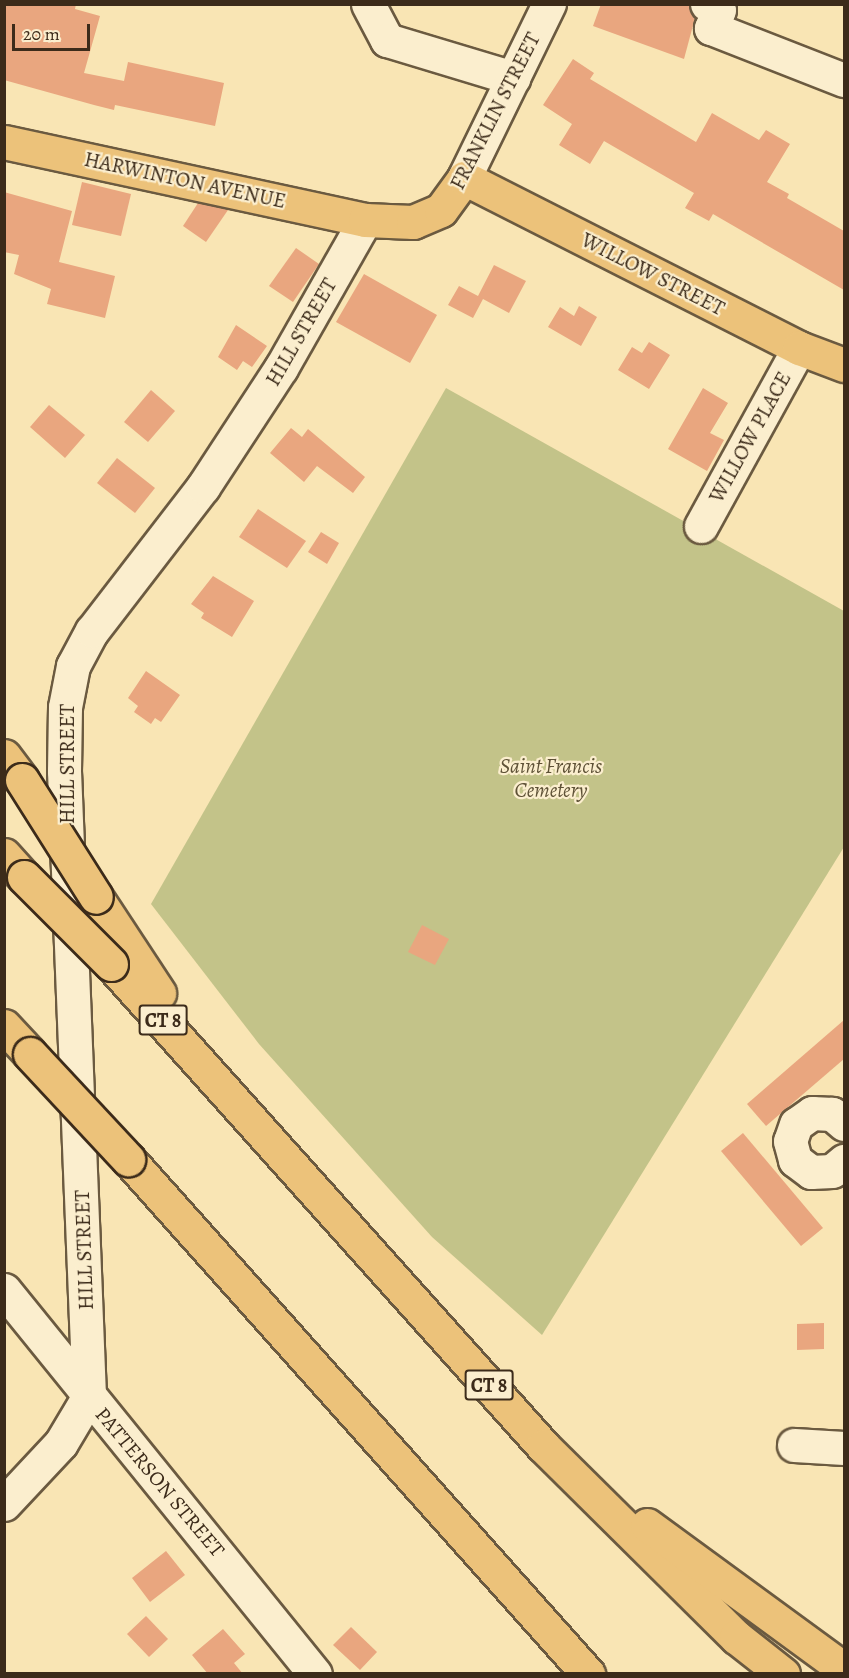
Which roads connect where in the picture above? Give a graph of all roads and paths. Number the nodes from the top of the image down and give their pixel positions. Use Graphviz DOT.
graph roads {
  1 [pos="368,4"];
  2 [pos="549,4"];
  3 [pos="707,4"];
  4 [pos="513,78"];
  5 [pos="844,80"];
  6 [pos="4,142"];
  7 [pos="465,178"];
  8 [pos="365,220"];
  9 [pos="799,348"];
  10 [pos="844,365"];
  11 [pos="701,526"];
  12 [pos="14,768"];
  13 [pos="14,866"];
  14 [pos="4,1026"];
  15 [pos="215,1077"];
  16 [pos="843,1118"];
  17 [pos="844,1161"];
  18 [pos="4,1290"];
  19 [pos="89,1396"];
  20 [pos="794,1445"];
  21 [pos="543,1446"];
  22 [pos="844,1448"];
  23 [pos="4,1504"];
  24 [pos="844,1669"];
  25 [pos="315,1674"];
  26 [pos="588,1674"];
  27 [pos="783,1674"];
  1 -- 4 [label="street"];
  2 -- 4 [label="street, FRANKLIN STREET"];
  3 -- 5 [label="street"];
  4 -- 7 [label="street, FRANKLIN STREET"];
  6 -- 8 [label="main road, HARWINTON AVENUE"];
  7 -- 8 [label="main road, FRANKLIN STREET"];
  7 -- 9 [label="main road, WILLOW STREET"];
  8 -- 19 [label="street, HILL STREET"];
  9 -- 10 [label="main road, WILLOW STREET"];
  9 -- 11 [label="street, WILLOW PLACE"];
  12 -- 15 [label="main road, bridge"];
  13 -- 15 [label="main road, CT 8, bridge"];
  14 -- 26 [label="main road, bridge"];
  15 -- 21 [label="main road, CT 8"];
  16 -- 17 [label="street"];
  18 -- 19 [label="street, PATTERSON STREET"];
  19 -- 23 [label="street"];
  19 -- 25 [label="street, PATTERSON STREET"];
  20 -- 22 [label="street"];
  21 -- 24 [label="main road"];
  21 -- 27 [label="main road, CT 8"];
}
